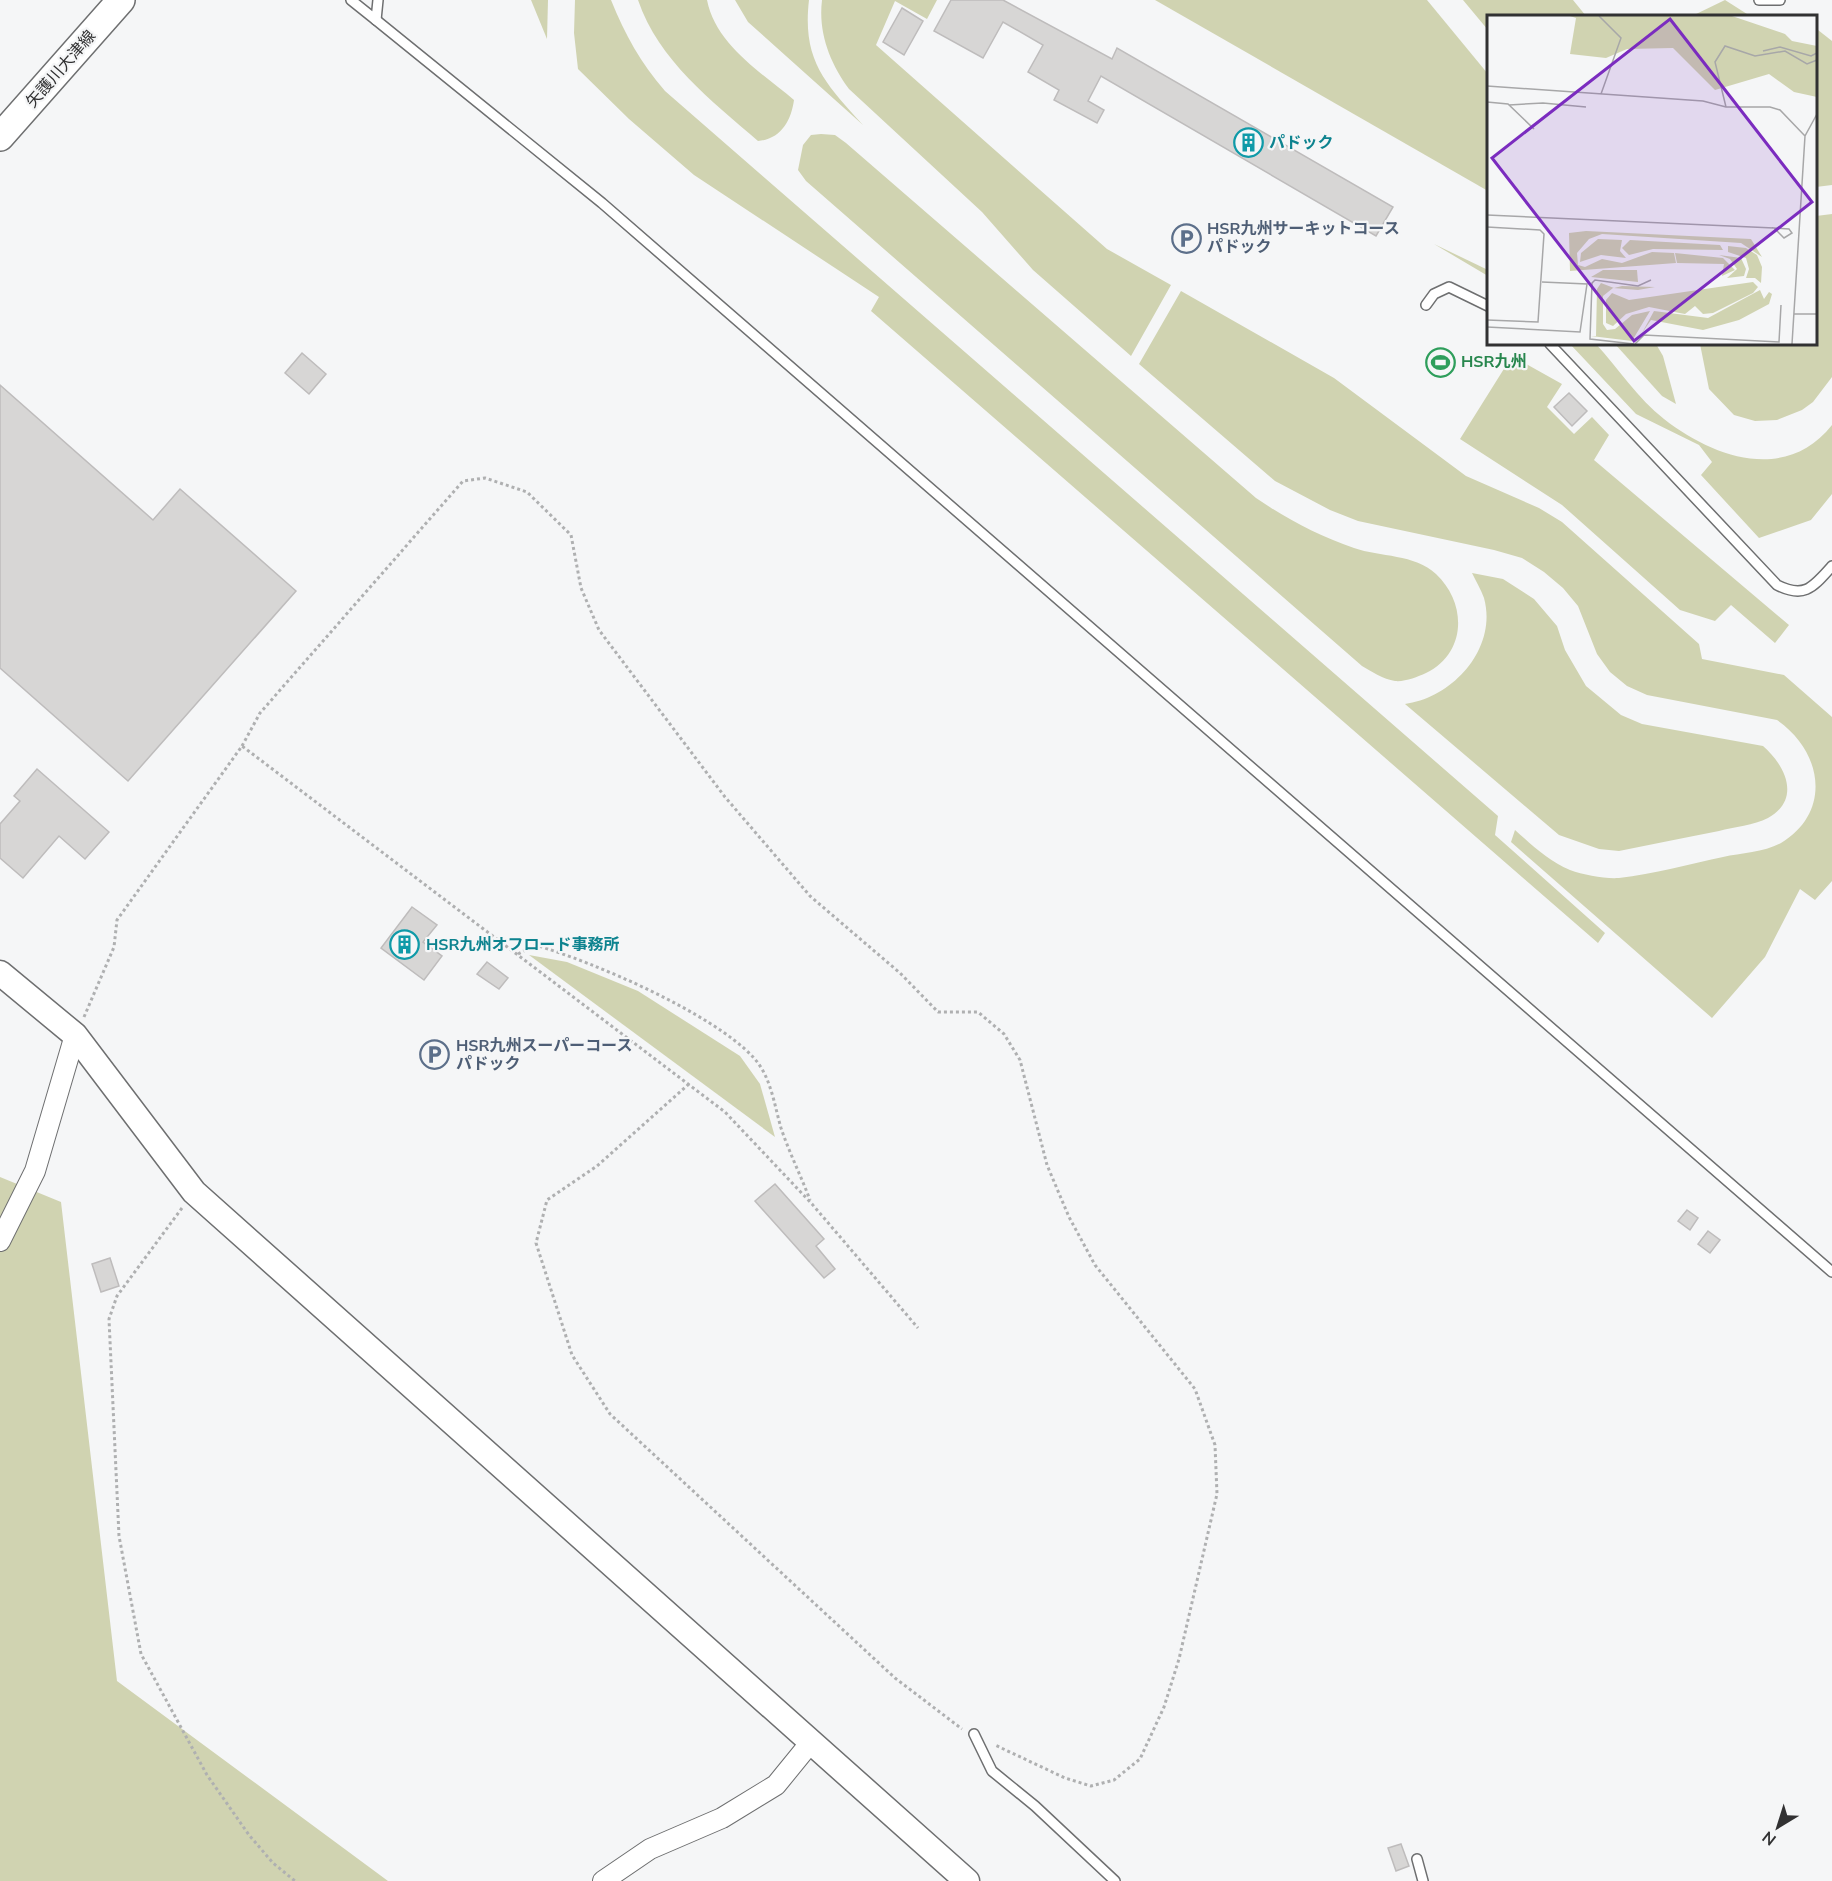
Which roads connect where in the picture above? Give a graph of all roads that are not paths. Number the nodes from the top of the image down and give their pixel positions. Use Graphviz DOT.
graph roads {
  1 [pos="121,0"];
  2 [pos="351,0"];
  3 [pos="378,0"];
  4 [pos="1760,0"];
  5 [pos="1780,0"];
  6 [pos="375,20"];
  7 [pos="0,137"];
  8 [pos="1426,306"];
  9 [pos="1487,306"];
  10 [pos="1551,345"];
  11 [pos="1832,566"];
  12 [pos="0,973"];
  13 [pos="75,1035"];
  14 [pos="0,1241"];
  15 [pos="1832,1272"];
  16 [pos="974,1734"];
  17 [pos="811,1742"];
  18 [pos="1417,1858"];
  19 [pos="603,1881"];
  20 [pos="967,1881"];
  21 [pos="1115,1881"];
  22 [pos="1423,1881"];
  1 -- 7 [label="main road, 矢護川大津線"];
  2 -- 6 [label="lane"];
  3 -- 6 [label="lane"];
  4 -- 5 [label="lane"];
  6 -- 15 [label="lane"];
  8 -- 9 [label="lane"];
  10 -- 11 [label="lane"];
  12 -- 13 [label="street"];
  13 -- 14 [label="street"];
  13 -- 17 [label="street"];
  16 -- 21 [label="lane"];
  17 -- 19 [label="street"];
  17 -- 20 [label="street"];
  18 -- 22 [label="lane"];
}
